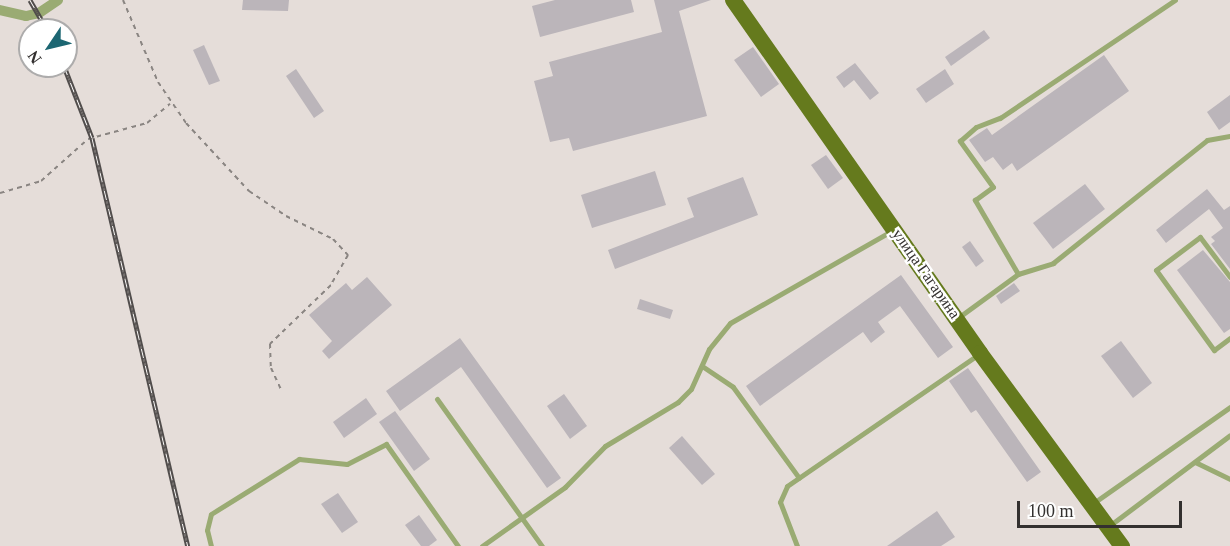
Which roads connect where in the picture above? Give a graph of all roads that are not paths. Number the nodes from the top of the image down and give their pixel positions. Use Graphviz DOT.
graph roads {
  1 [pos="58,0"];
  2 [pos="733,0"];
  3 [pos="1175,0"];
  4 [pos="0,10"];
  5 [pos="1230,136"];
  6 [pos="894,229"];
  7 [pos="1018,274"];
  8 [pos="1230,276"];
  9 [pos="957,318"];
  10 [pos="1230,338"];
  11 [pos="980,353"];
  12 [pos="702,366"];
  13 [pos="437,399"];
  14 [pos="1230,407"];
  15 [pos="1230,435"];
  16 [pos="1195,462"];
  17 [pos="799,478"];
  18 [pos="1230,479"];
  19 [pos="1091,505"];
  20 [pos="522,517"];
  21 [pos="1108,527"];
  22 [pos="211,546"];
  23 [pos="458,546"];
  24 [pos="482,546"];
  25 [pos="542,546"];
  26 [pos="797,546"];
  27 [pos="1122,546"];
  1 -- 4 [label="street"];
  2 -- 6 [label="main road, улица Гагарина"];
  3 -- 7 [label="lane"];
  5 -- 7 [label="lane"];
  6 -- 9 [label="main road, улица Гагарина"];
  6 -- 12 [label="lane"];
  7 -- 9 [label="lane"];
  8 -- 10 [label="lane"];
  9 -- 11 [label="main road, улица Гагарина"];
  11 -- 17 [label="lane"];
  11 -- 19 [label="main road, улица Гагарина"];
  12 -- 17 [label="lane"];
  12 -- 20 [label="lane"];
  13 -- 20 [label="lane"];
  14 -- 19 [label="lane"];
  15 -- 16 [label="lane"];
  16 -- 18 [label="lane"];
  16 -- 21 [label="lane"];
  17 -- 26 [label="lane"];
  19 -- 21 [label="main road, улица Гагарина"];
  20 -- 24 [label="lane"];
  20 -- 25 [label="lane"];
  21 -- 27 [label="main road, улица Гагарина"];
  22 -- 23 [label="lane"];
}
